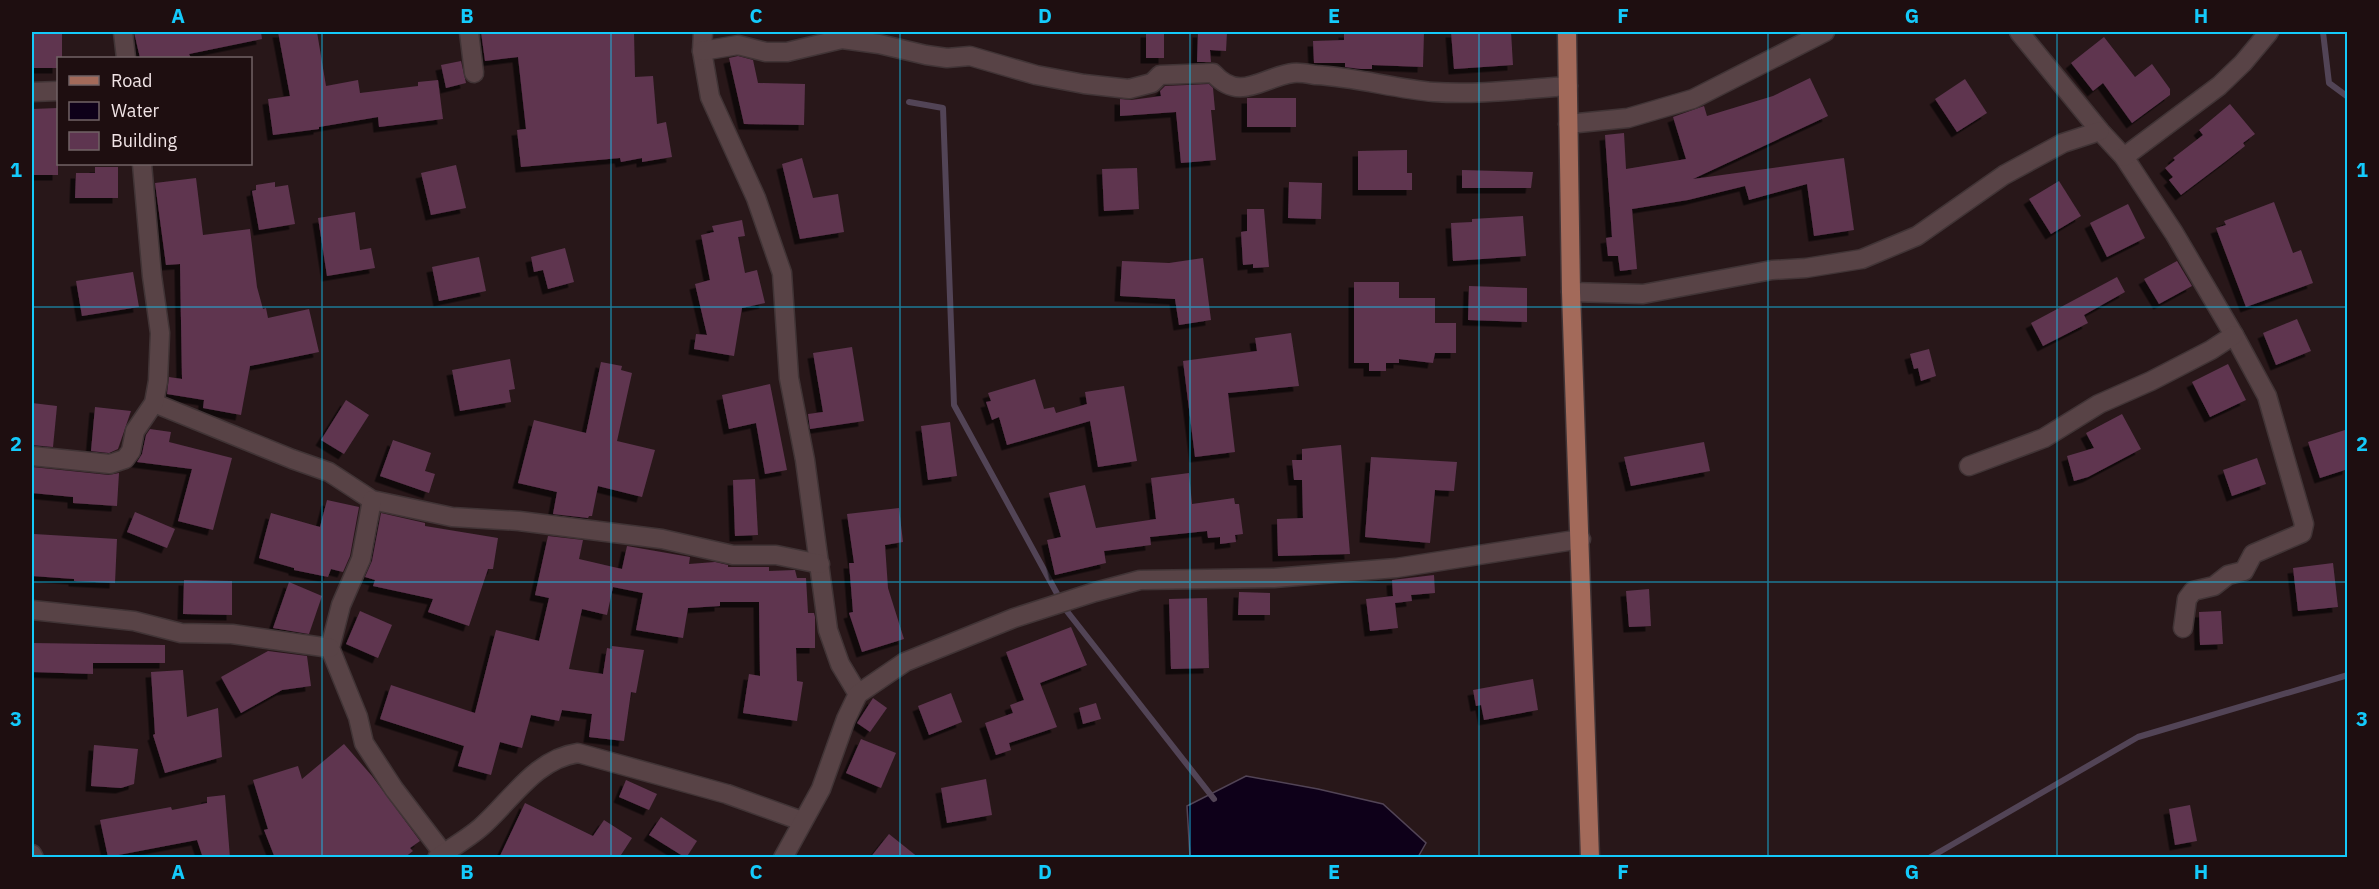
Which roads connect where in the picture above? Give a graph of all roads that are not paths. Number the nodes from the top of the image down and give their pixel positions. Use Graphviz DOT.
graph roads {
  1 [pos="123,32"];
  2 [pos="468,32"];
  3 [pos="703,32"];
  4 [pos="1567,32"];
  5 [pos="1826,32"];
  6 [pos="2019,32"];
  7 [pos="2269,32"];
  8 [pos="702,51"];
  9 [pos="126,57"];
  10 [pos="474,74"];
  11 [pos="1568,86"];
  12 [pos="57,91"];
  13 [pos="32,92"];
  14 [pos="1568,124"];
  15 [pos="2100,131"];
  16 [pos="2124,157"];
  17 [pos="142,165"];
  18 [pos="1571,292"];
  19 [pos="2234,335"];
  20 [pos="154,403"];
  21 [pos="32,456"];
  22 [pos="1970,466"];
  23 [pos="372,500"];
  24 [pos="1581,539"];
  25 [pos="820,564"];
  26 [pos="32,610"];
  27 [pos="2183,628"];
  28 [pos="330,648"];
  29 [pos="858,694"];
  30 [pos="802,821"];
  31 [pos="440,856"];
  32 [pos="783,858"];
  33 [pos="1590,858"];
  1 -- 9 [label="street"];
  2 -- 10 [label="street"];
  3 -- 8 [label="street"];
  4 -- 11 [label="main road"];
  5 -- 14 [label="street"];
  6 -- 15 [label="street"];
  7 -- 16 [label="street"];
  8 -- 11 [label="street"];
  8 -- 25 [label="street"];
  11 -- 14 [label="main road"];
  12 -- 13 [label="street"];
  14 -- 18 [label="main road"];
  15 -- 16 [label="street"];
  15 -- 18 [label="street"];
  16 -- 19 [label="street"];
  17 -- 20 [label="street"];
  18 -- 24 [label="main road"];
  19 -- 22 [label="street"];
  19 -- 27 [label="street"];
  20 -- 21 [label="street"];
  20 -- 23 [label="street"];
  23 -- 25 [label="street"];
  23 -- 28 [label="street"];
  24 -- 29 [label="street"];
  24 -- 33 [label="main road"];
  25 -- 29 [label="street"];
  26 -- 28 [label="street"];
  28 -- 31 [label="street"];
  29 -- 30 [label="street"];
  30 -- 31 [label="street"];
  30 -- 32 [label="street"];
}
